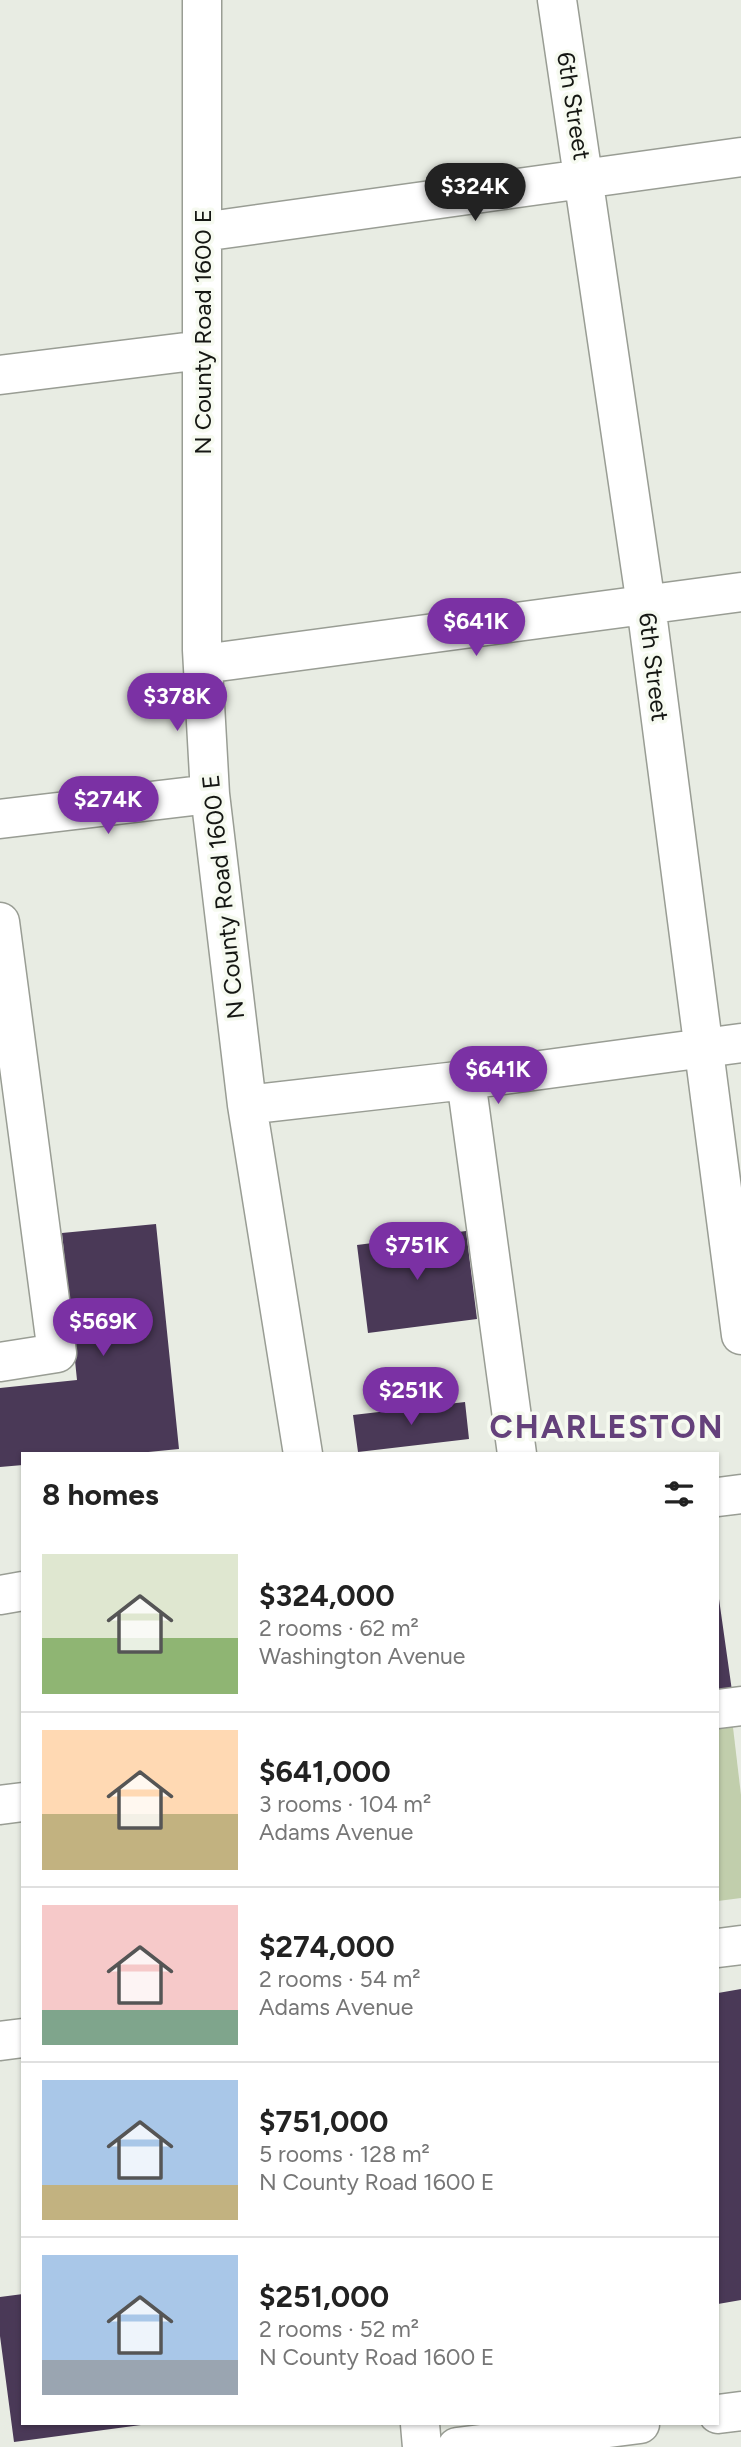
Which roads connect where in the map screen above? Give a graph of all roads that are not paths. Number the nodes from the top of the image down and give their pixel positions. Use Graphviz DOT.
graph roads {
  1 [pos="202,0"];
  2 [pos="557,0"];
  3 [pos="741,157"];
  4 [pos="585,178"];
  5 [pos="202,232"];
  6 [pos="202,350"];
  7 [pos="0,375"];
  8 [pos="741,592"];
  9 [pos="646,605"];
  10 [pos="203,664"];
  11 [pos="210,794"];
  12 [pos="0,819"];
  13 [pos="0,922"];
  14 [pos="741,1043"];
  15 [pos="704,1048"];
  16 [pos="466,1080"];
  17 [pos="247,1105"];
  18 [pos="741,1335"];
  19 [pos="0,1362"];
  20 [pos="303,1452"];
  21 [pos="517,1452"];
  22 [pos="741,1494"];
  23 [pos="719,1497"];
  24 [pos="21,1591"];
  25 [pos="0,1595"];
  26 [pos="741,1706"];
  27 [pos="719,1709"];
  28 [pos="21,1802"];
  29 [pos="0,1805"];
  30 [pos="741,1945"];
  31 [pos="719,1948"];
  32 [pos="21,2038"];
  33 [pos="0,2041"];
  34 [pos="741,2411"];
  35 [pos="719,2414"];
  36 [pos="420,2425"];
  37 [pos="632,2425"];
  38 [pos="422,2447"];
  39 [pos="457,2447"];
  1 -- 5 [label="street, N County Road 1600 E"];
  2 -- 4 [label="street, 6th Street"];
  3 -- 4 [label="street"];
  4 -- 5 [label="street"];
  4 -- 9 [label="street, 6th Street"];
  5 -- 6 [label="street, N County Road 1600 E"];
  6 -- 7 [label="street"];
  6 -- 10 [label="street, N County Road 1600 E"];
  8 -- 9 [label="street"];
  9 -- 10 [label="street"];
  9 -- 15 [label="street, 6th Street"];
  10 -- 11 [label="street, N County Road 1600 E"];
  11 -- 12 [label="street"];
  11 -- 17 [label="street, N County Road 1600 E"];
  13 -- 19 [label="street"];
  14 -- 15 [label="street"];
  15 -- 16 [label="street"];
  15 -- 18 [label="street, 6th Street"];
  16 -- 17 [label="street"];
  16 -- 21 [label="street"];
  17 -- 20 [label="street, N County Road 1600 E"];
  22 -- 23 [label="street"];
  24 -- 25 [label="street"];
  26 -- 27 [label="street"];
  28 -- 29 [label="street"];
  30 -- 31 [label="street"];
  32 -- 33 [label="street"];
  34 -- 35 [label="street"];
  36 -- 38 [label="street"];
  37 -- 39 [label="street"];
}
